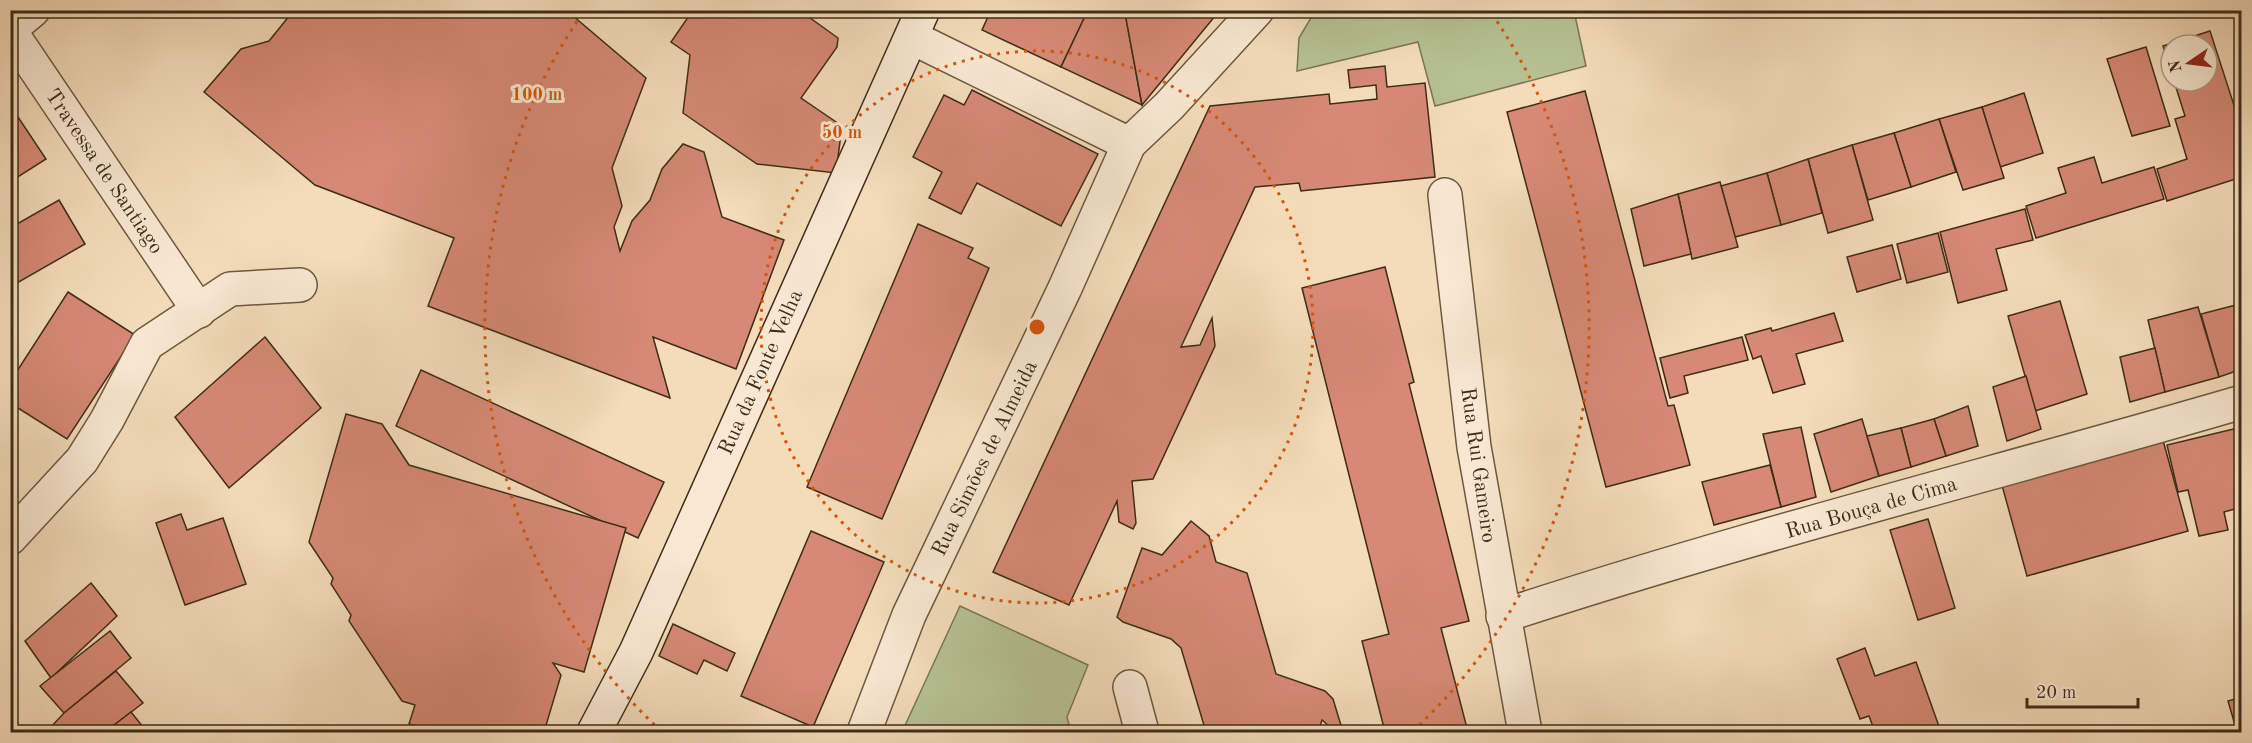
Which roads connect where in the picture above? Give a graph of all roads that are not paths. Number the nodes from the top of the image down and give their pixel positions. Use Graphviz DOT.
graph roads {
  1 [pos="33,10"];
  2 [pos="1257,10"];
  3 [pos="918,24"];
  4 [pos="10,30"];
  5 [pos="1129,144"];
  6 [pos="1445,195"];
  7 [pos="300,285"];
  8 [pos="199,311"];
  9 [pos="2241,402"];
  10 [pos="10,538"];
  11 [pos="1503,616"];
  12 [pos="1130,687"];
  13 [pos="594,732"];
  14 [pos="864,732"];
  15 [pos="1142,732"];
  16 [pos="1525,732"];
  1 -- 4 [label="street"];
  2 -- 5 [label="street"];
  3 -- 5 [label="street"];
  3 -- 13 [label="street, Rua da Fonte Velha"];
  4 -- 8 [label="street, Travessa de Santiago"];
  5 -- 14 [label="street, Rua Simões de Almeida"];
  6 -- 11 [label="street, Rua Rui Gameiro"];
  7 -- 8 [label="street"];
  8 -- 10 [label="street"];
  9 -- 11 [label="street, Rua Bouça de Cima"];
  11 -- 16 [label="street, Rua Rui Gameiro"];
  12 -- 15 [label="street"];
}
